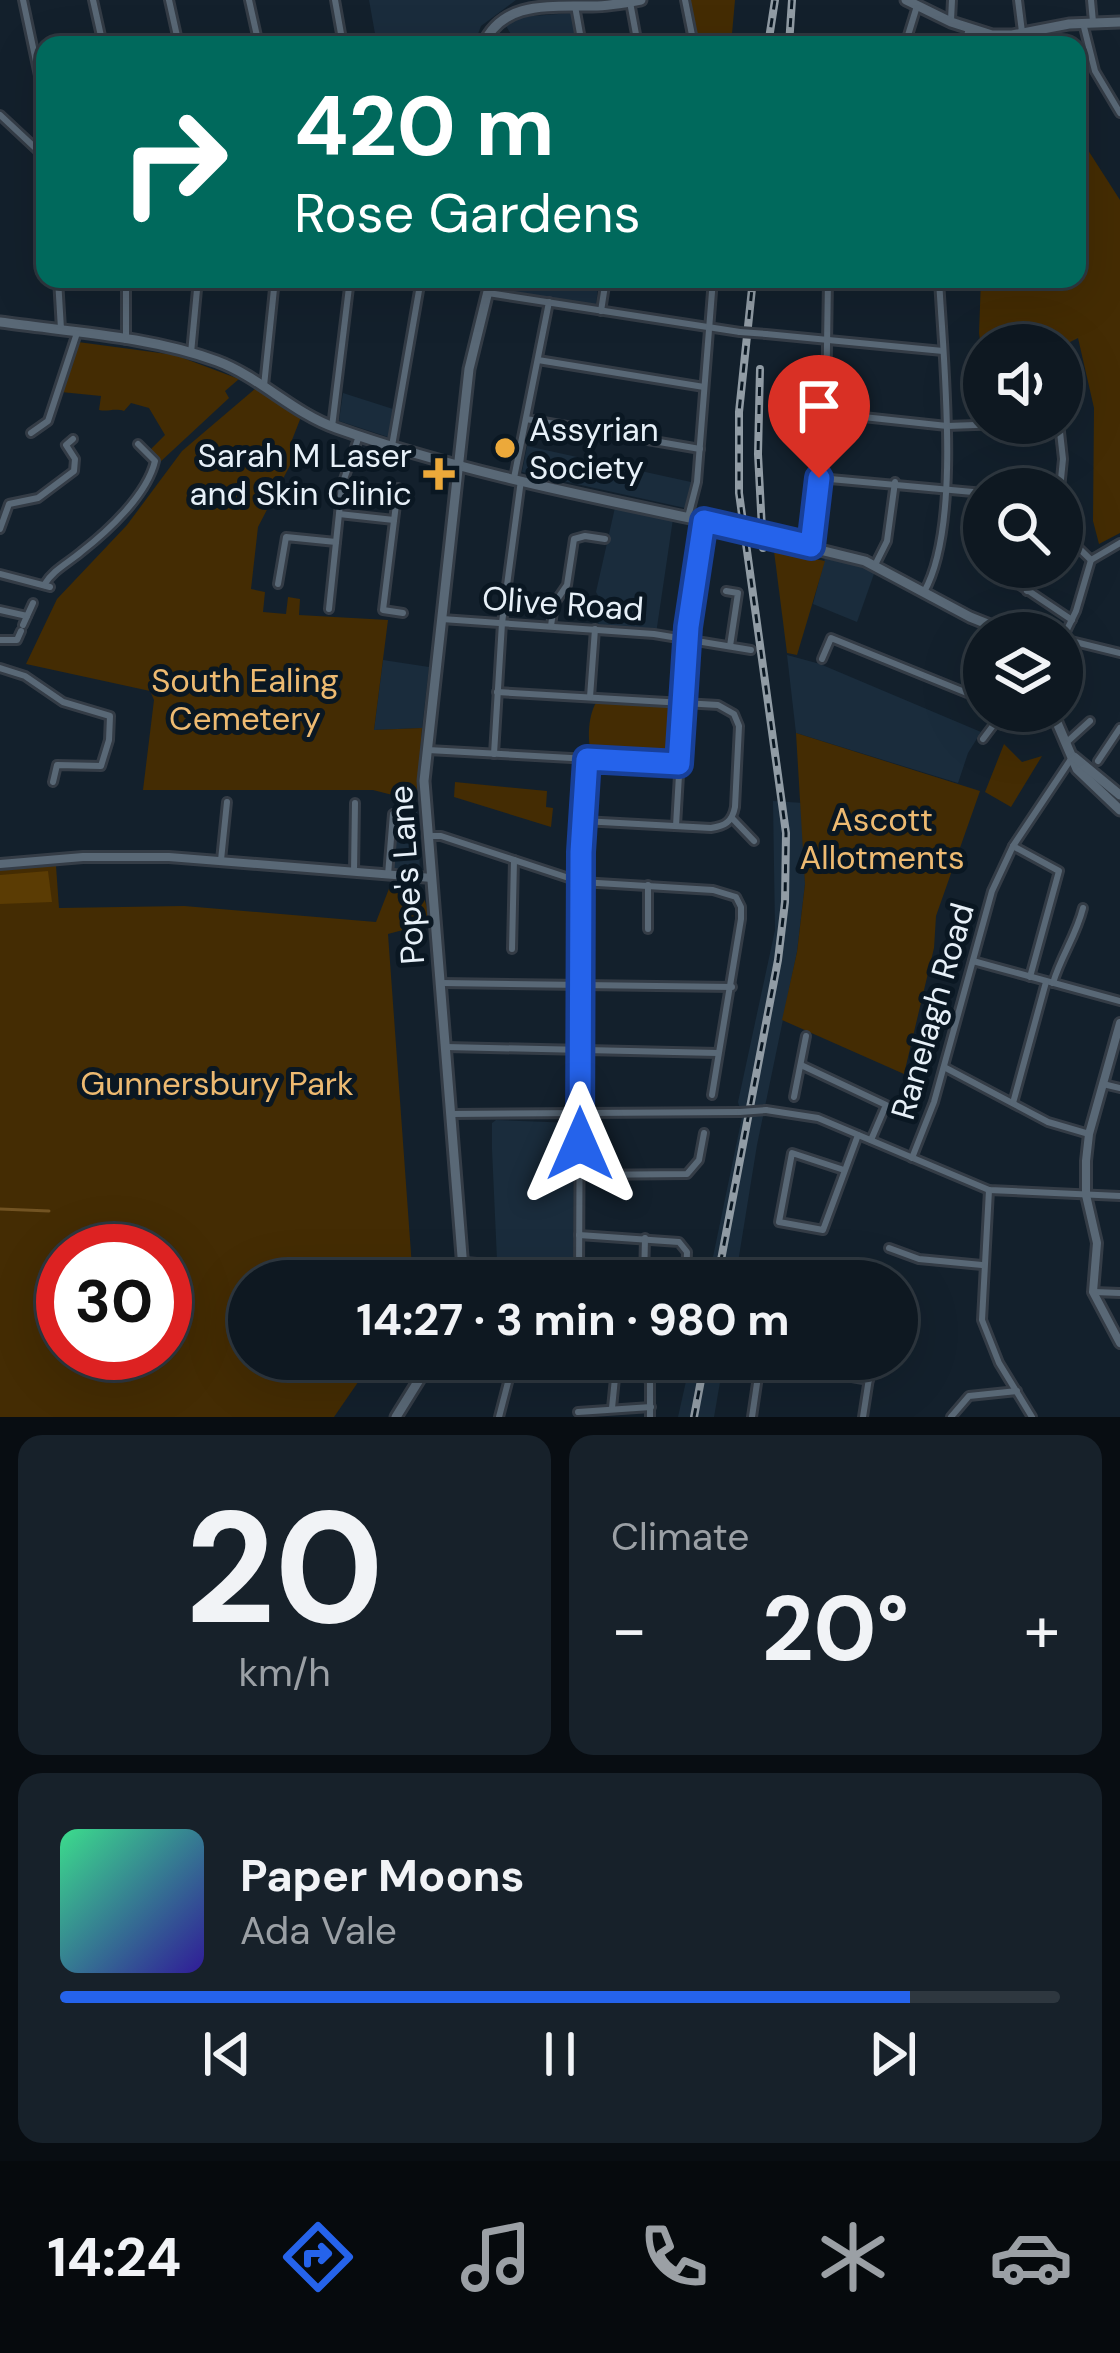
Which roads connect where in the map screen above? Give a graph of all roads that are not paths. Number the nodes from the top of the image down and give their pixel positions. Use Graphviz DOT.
graph roads {
  1 [pos="23,0"];
  2 [pos="93,0"];
  3 [pos="169,0"];
  4 [pos="249,0"];
  5 [pos="335,0"];
  6 [pos="686,0"];
  7 [pos="906,0"];
  8 [pos="952,0"];
  9 [pos="1018,0"];
  10 [pos="1091,0"];
  11 [pos="636,1"];
  12 [pos="530,3"];
  13 [pos="597,3"];
  14 [pos="575,6"];
  15 [pos="917,6"];
  16 [pos="951,22"];
  17 [pos="1088,22"];
  18 [pos="1120,22"];
  19 [pos="969,29"];
  20 [pos="1022,33"];
  21 [pos="101,36"];
  22 [pos="177,36"];
  23 [pos="257,36"];
  24 [pos="341,36"];
  25 [pos="489,36"];
  26 [pos="580,36"];
  27 [pos="638,36"];
  28 [pos="692,36"];
  29 [pos="908,36"];
  30 [pos="967,36"];
  31 [pos="36,61"];
  32 [pos="1120,113"];
  33 [pos="0,115"];
  34 [pos="36,149"];
  35 [pos="59,288"];
  36 [pos="126,288"];
  37 [pos="196,288"];
  38 [pos="274,288"];
  39 [pos="349,288"];
  40 [pos="420,288"];
  41 [pos="489,288"];
  42 [pos="605,288"];
  43 [pos="712,288"];
  44 [pos="828,288"];
  45 [pos="940,288"];
  46 [pos="488,293"];
  47 [pos="549,302"];
  48 [pos="601,310"];
  49 [pos="0,322"];
  50 [pos="708,327"];
  51 [pos="61,331"];
  52 [pos="77,333"];
  53 [pos="126,340"];
  54 [pos="825,341"];
  55 [pos="943,351"];
  56 [pos="191,353"];
  57 [pos="538,361"];
  58 [pos="264,386"];
  59 [pos="704,387"];
  60 [pos="826,413"];
  61 [pos="526,419"];
  62 [pos="963,425"];
  63 [pos="946,426"];
  64 [pos="332,427"];
  65 [pos="31,433"];
  66 [pos="359,436"];
  67 [pos="73,439"];
  68 [pos="138,444"];
  69 [pos="392,446"];
  70 [pos="700,449"];
  71 [pos="461,466"];
  72 [pos="819,478"];
  73 [pos="518,479"];
  74 [pos="895,482"];
  75 [pos="398,488"];
  76 [pos="944,488"];
  77 [pos="963,490"];
  78 [pos="339,514"];
  79 [pos="688,517"];
  80 [pos="394,520"];
  81 [pos="704,521"];
  82 [pos="0,529"];
  83 [pos="605,539"];
  84 [pos="336,542"];
  85 [pos="1120,543"];
  86 [pos="811,546"];
  87 [pos="1083,552"];
  88 [pos="1091,560"];
  89 [pos="875,566"];
  90 [pos="0,574"];
  91 [pos="278,584"];
  92 [pos="1023,588"];
  93 [pos="1029,588"];
  94 [pos="726,591"];
  95 [pos="1027,591"];
  96 [pos="924,592"];
  97 [pos="33,603"];
  98 [pos="329,609"];
  99 [pos="0,610"];
  100 [pos="966,612"];
  101 [pos="1060,612"];
  102 [pos="1075,612"];
  103 [pos="403,613"];
  104 [pos="442,619"];
  105 [pos="502,623"];
  106 [pos="24,624"];
  107 [pos="551,626"];
  108 [pos="836,628"];
  109 [pos="595,629"];
  110 [pos="831,638"];
  111 [pos="688,639"];
  112 [pos="0,641"];
  113 [pos="1083,644"];
  114 [pos="730,646"];
  115 [pos="751,650"];
  116 [pos="1120,652"];
  117 [pos="822,658"];
  118 [pos="0,668"];
  119 [pos="963,691"];
  120 [pos="497,692"];
  121 [pos="590,698"];
  122 [pos="684,703"];
  123 [pos="1090,722"];
  124 [pos="1120,728"];
  125 [pos="988,732"];
  126 [pos="1062,732"];
  127 [pos="983,739"];
  128 [pos="1067,742"];
  129 [pos="428,750"];
  130 [pos="494,754"];
  131 [pos="1074,757"];
  132 [pos="587,759"];
  133 [pos="679,764"];
  134 [pos="1094,765"];
  135 [pos="53,782"];
  136 [pos="1119,794"];
  137 [pos="227,802"];
  138 [pos="355,803"];
  139 [pos="1120,810"];
  140 [pos="393,814"];
  141 [pos="732,818"];
  142 [pos="583,821"];
  143 [pos="676,826"];
  144 [pos="428,836"];
  145 [pos="754,841"];
  146 [pos="1013,846"];
  147 [pos="221,860"];
  148 [pos="514,860"];
  149 [pos="0,864"];
  150 [pos="353,872"];
  151 [pos="388,875"];
  152 [pos="432,878"];
  153 [pos="581,882"];
  154 [pos="649,885"];
  155 [pos="1083,908"];
  156 [pos="648,929"];
  157 [pos="512,949"];
  158 [pos="973,962"];
  159 [pos="1030,977"];
  160 [pos="1050,982"];
  161 [pos="441,983"];
  162 [pos="580,985"];
  163 [pos="732,987"];
  164 [pos="1120,1001"];
  165 [pos="1120,1023"];
  166 [pos="806,1036"];
  167 [pos="446,1047"];
  168 [pos="580,1050"];
  169 [pos="719,1053"];
  170 [pos="801,1065"];
  171 [pos="944,1067"];
  172 [pos="1103,1084"];
  173 [pos="1120,1088"];
  174 [pos="712,1095"];
  175 [pos="794,1097"];
  176 [pos="1013,1103"];
  177 [pos="452,1114"];
  178 [pos="580,1114"];
  179 [pos="704,1133"];
  180 [pos="1089,1134"];
  181 [pos="858,1135"];
  182 [pos="871,1140"];
  183 [pos="912,1158"];
  184 [pos="844,1170"];
  185 [pos="580,1175"];
  186 [pos="989,1190"];
  187 [pos="1086,1195"];
  188 [pos="1120,1196"];
  189 [pos="579,1235"];
  190 [pos="646,1238"];
  191 [pos="889,1248"];
  192 [pos="464,1260"];
  193 [pos="579,1260"];
  194 [pos="645,1260"];
  195 [pos="684,1260"];
  196 [pos="982,1265"];
  197 [pos="1093,1292"];
  198 [pos="1120,1293"];
  199 [pos="1120,1342"];
  200 [pos="419,1380"];
  201 [pos="509,1380"];
  202 [pos="615,1380"];
  203 [pos="649,1380"];
  204 [pos="758,1380"];
  205 [pos="868,1380"];
  206 [pos="1017,1391"];
  207 [pos="613,1408"];
  208 [pos="578,1412"];
  209 [pos="651,1412"];
  210 [pos="397,1417"];
  211 [pos="499,1417"];
  212 [pos="752,1417"];
  213 [pos="863,1417"];
  214 [pos="951,1417"];
  215 [pos="1032,1417"];
  1 -- 31 [label="street"];
  2 -- 21 [label="street"];
  3 -- 22 [label="street"];
  4 -- 23 [label="street"];
  5 -- 24 [label="street"];
  6 -- 28 [label="street"];
  7 -- 15 [label="main road"];
  8 -- 16 [label="street"];
  9 -- 20 [label="street"];
  10 -- 17 [label="street"];
  11 -- 13 [label="main road"];
  11 -- 27 [label="street"];
  12 -- 14 [label="main road"];
  12 -- 25 [label="main road"];
  13 -- 14 [label="main road"];
  14 -- 26 [label="street"];
  15 -- 16 [label="main road"];
  15 -- 29 [label="street"];
  16 -- 19 [label="main road"];
  17 -- 18 [label="main road"];
  17 -- 20 [label="main road"];
  17 -- 32 [label="street"];
  19 -- 20 [label="main road"];
  19 -- 30 [label="street"];
  33 -- 34 [label="street"];
  35 -- 51 [label="street"];
  36 -- 53 [label="street"];
  37 -- 56 [label="street"];
  38 -- 58 [label="street"];
  39 -- 64 [label="street"];
  40 -- 69 [label="street"];
  41 -- 46 [label="main road, Pope's Lane"];
  42 -- 48 [label="street"];
  43 -- 50 [label="street"];
  44 -- 54 [label="street"];
  45 -- 55 [label="street"];
  46 -- 47 [label="street"];
  46 -- 71 [label="main road, Pope's Lane"];
  47 -- 48 [label="street"];
  47 -- 57 [label="street"];
  48 -- 50 [label="street"];
  49 -- 51 [label="main road"];
  50 -- 54 [label="street, bridge"];
  50 -- 59 [label="street"];
  51 -- 52 [label="main road"];
  52 -- 53 [label="main road"];
  52 -- 65 [label="street"];
  53 -- 56 [label="main road"];
  54 -- 55 [label="street"];
  54 -- 60 [label="street"];
  55 -- 63 [label="street"];
  56 -- 58 [label="main road"];
  57 -- 59 [label="street"];
  57 -- 61 [label="street"];
  58 -- 64 [label="main road"];
  59 -- 70 [label="street"];
  60 -- 63 [label="street"];
  60 -- 72 [label="street"];
  61 -- 70 [label="street"];
  61 -- 73 [label="street"];
  62 -- 63 [label="street"];
  63 -- 76 [label="street"];
  64 -- 66 [label="main road"];
  66 -- 69 [label="main road"];
  66 -- 78 [label="street"];
  67 -- 82 [label="street"];
  68 -- 90 [label="street"];
  69 -- 71 [label="main road"];
  70 -- 79 [label="street"];
  71 -- 73 [label="main road"];
  71 -- 104 [label="main road, Pope's Lane"];
  72 -- 74 [label="street"];
  72 -- 86 [label="street"];
  73 -- 79 [label="main road"];
  73 -- 105 [label="street"];
  74 -- 76 [label="street"];
  74 -- 89 [label="street"];
  75 -- 80 [label="street"];
  76 -- 77 [label="street"];
  76 -- 96 [label="street"];
  78 -- 80 [label="street"];
  78 -- 84 [label="street"];
  79 -- 81 [label="main road"];
  80 -- 103 [label="street"];
  81 -- 86 [label="main road, bridge"];
  81 -- 111 [label="street"];
  83 -- 107 [label="street"];
  84 -- 91 [label="street"];
  84 -- 98 [label="street"];
  85 -- 88 [label="street"];
  86 -- 89 [label="main road"];
  87 -- 88 [label="street"];
  88 -- 102 [label="street"];
  89 -- 96 [label="main road"];
  92 -- 95 [label="street"];
  93 -- 95 [label="street"];
  94 -- 114 [label="street"];
  95 -- 101 [label="street"];
  96 -- 100 [label="main road"];
  97 -- 106 [label="street"];
  99 -- 106 [label="street"];
  104 -- 105 [label="street, Olive Road"];
  104 -- 129 [label="main road, Pope's Lane"];
  105 -- 107 [label="street, Olive Road"];
  105 -- 120 [label="street"];
  106 -- 112 [label="street"];
  107 -- 109 [label="street, Olive Road"];
  108 -- 110 [label="street"];
  109 -- 111 [label="street, Olive Road"];
  109 -- 121 [label="street"];
  110 -- 117 [label="street"];
  110 -- 119 [label="street"];
  111 -- 114 [label="street, Olive Road"];
  111 -- 122 [label="street"];
  113 -- 116 [label="street"];
  114 -- 115 [label="street, Olive Road"];
  118 -- 135 [label="street"];
  120 -- 121 [label="street"];
  120 -- 130 [label="street"];
  121 -- 122 [label="street"];
  122 -- 133 [label="street"];
  122 -- 141 [label="street"];
  123 -- 128 [label="street"];
  124 -- 134 [label="street"];
  125 -- 127 [label="street"];
  126 -- 128 [label="main road"];
  128 -- 131 [label="main road"];
  129 -- 130 [label="street"];
  129 -- 144 [label="main road, Pope's Lane"];
  130 -- 132 [label="street"];
  131 -- 134 [label="main road"];
  131 -- 139 [label="main road"];
  131 -- 146 [label="street, Ranelagh Road"];
  132 -- 133 [label="street"];
  132 -- 142 [label="street"];
  133 -- 143 [label="street"];
  134 -- 136 [label="main road"];
  137 -- 147 [label="street"];
  138 -- 150 [label="street"];
  140 -- 151 [label="street"];
  141 -- 143 [label="street"];
  141 -- 145 [label="street"];
  142 -- 143 [label="street"];
  142 -- 153 [label="street"];
  144 -- 148 [label="street"];
  144 -- 152 [label="main road, Pope's Lane"];
  146 -- 158 [label="street, Ranelagh Road"];
  146 -- 159 [label="street"];
  147 -- 149 [label="street"];
  147 -- 150 [label="street"];
  148 -- 153 [label="street"];
  148 -- 157 [label="street"];
  150 -- 151 [label="street"];
  151 -- 152 [label="street"];
  152 -- 161 [label="main road, Pope's Lane"];
  153 -- 154 [label="street"];
  153 -- 162 [label="street"];
  154 -- 156 [label="street"];
  154 -- 163 [label="street"];
  155 -- 160 [label="street"];
  158 -- 159 [label="street"];
  158 -- 171 [label="street, Ranelagh Road"];
  159 -- 160 [label="street"];
  160 -- 164 [label="street"];
  160 -- 176 [label="street"];
  161 -- 162 [label="street"];
  161 -- 167 [label="main road, Pope's Lane"];
  162 -- 163 [label="street"];
  162 -- 168 [label="street"];
  163 -- 169 [label="street"];
  165 -- 172 [label="street"];
  166 -- 170 [label="street"];
  167 -- 168 [label="street"];
  167 -- 177 [label="main road, Pope's Lane"];
  168 -- 169 [label="street"];
  168 -- 178 [label="street"];
  169 -- 174 [label="street"];
  170 -- 175 [label="street"];
  170 -- 182 [label="street"];
  171 -- 176 [label="street"];
  171 -- 183 [label="street, Ranelagh Road"];
  172 -- 173 [label="street"];
  172 -- 180 [label="street"];
  176 -- 180 [label="street"];
  177 -- 178 [label="street"];
  177 -- 192 [label="main road, Pope's Lane"];
  178 -- 181 [label="street, bridge"];
  178 -- 185 [label="street"];
  179 -- 185 [label="street"];
  180 -- 187 [label="street"];
  181 -- 182 [label="street"];
  181 -- 184 [label="street"];
  182 -- 183 [label="street"];
  183 -- 186 [label="street"];
  184 -- 184 [label="street"];
  185 -- 189 [label="street"];
  186 -- 187 [label="street"];
  186 -- 196 [label="street"];
  187 -- 188 [label="street"];
  187 -- 197 [label="street"];
  189 -- 190 [label="street"];
  189 -- 193 [label="street"];
  190 -- 194 [label="street"];
  190 -- 195 [label="street"];
  191 -- 196 [label="street"];
  196 -- 206 [label="street"];
  197 -- 198 [label="street"];
  197 -- 199 [label="street"];
  200 -- 210 [label="main road"];
  201 -- 211 [label="street"];
  202 -- 207 [label="street"];
  203 -- 209 [label="street"];
  204 -- 212 [label="street"];
  205 -- 213 [label="street"];
  206 -- 214 [label="street"];
  206 -- 215 [label="street"];
  207 -- 208 [label="street"];
  207 -- 209 [label="street"];
}
